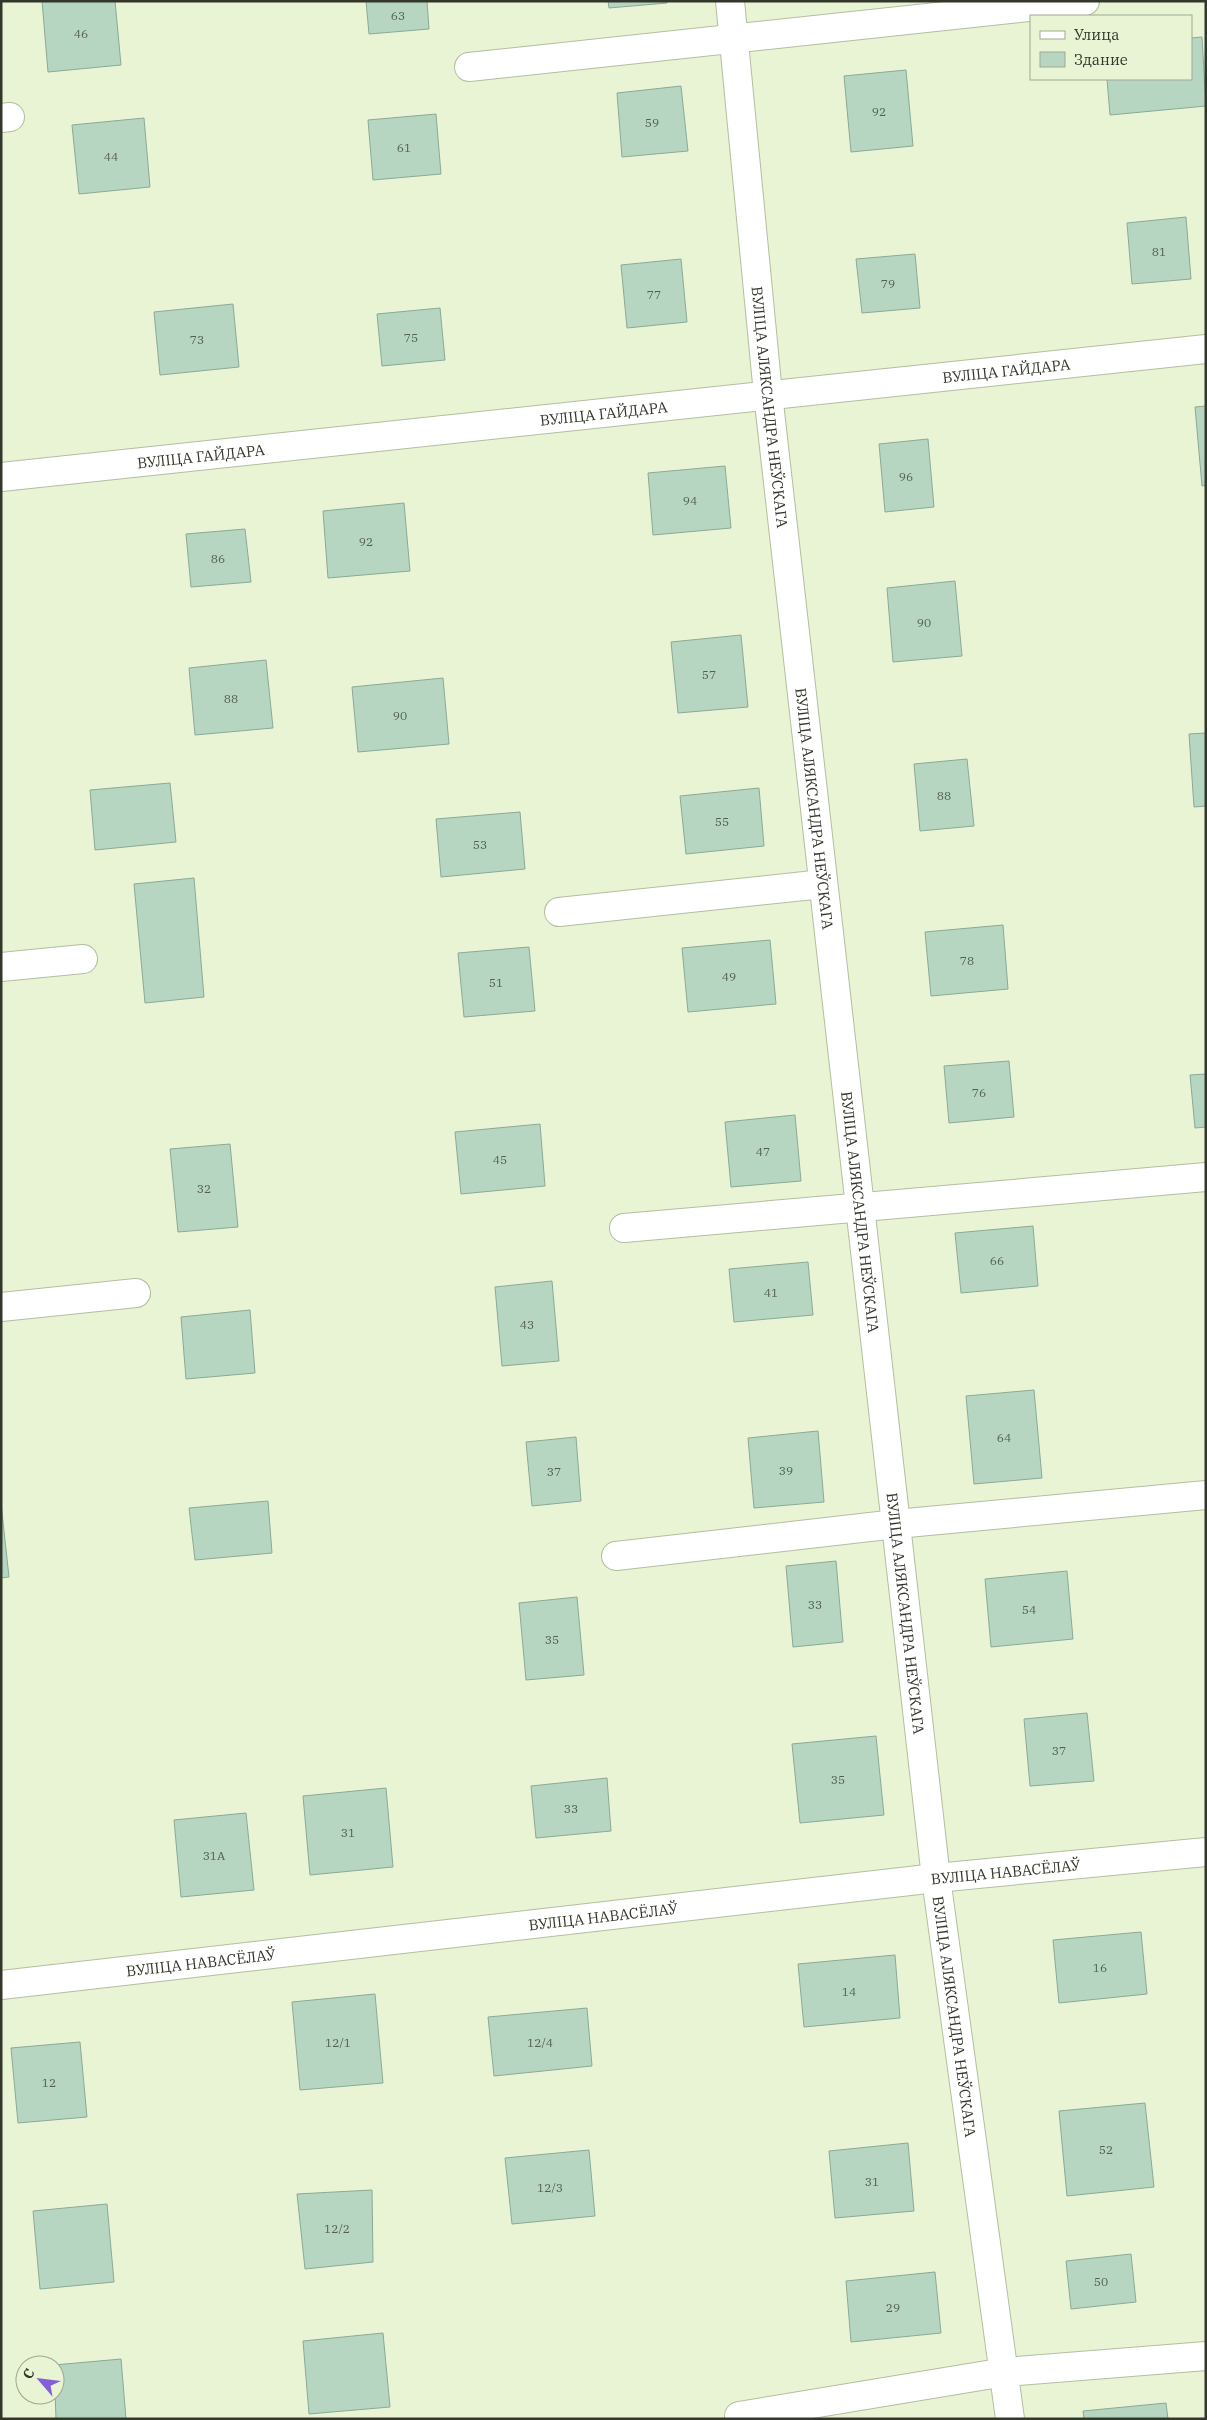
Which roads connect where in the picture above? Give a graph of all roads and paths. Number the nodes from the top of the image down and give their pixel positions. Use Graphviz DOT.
graph roads {
  1 [pos="730,1"];
  2 [pos="1085,1"];
  3 [pos="733,37"];
  4 [pos="469,66"];
  5 [pos="1206,349"];
  6 [pos="768,394"];
  7 [pos="1,477"];
  8 [pos="823,884"];
  9 [pos="559,912"];
  10 [pos="83,960"];
  11 [pos="1,968"];
  12 [pos="1206,1176"];
  13 [pos="860,1206"];
  14 [pos="624,1228"];
  15 [pos="136,1293"];
  16 [pos="1,1307"];
  17 [pos="1206,1496"];
  18 [pos="896,1524"];
  19 [pos="616,1556"];
  20 [pos="1206,1852"];
  21 [pos="936,1878"];
  22 [pos="1,1985"];
  23 [pos="1206,2356"];
  24 [pos="1005,2372"];
  25 [pos="739,2416"];
  26 [pos="1010,2419"];
  1 -- 3 [label="street, ВУЛІЦА АЛЯКСАНДРА НЕЎСКАГА"];
  2 -- 3 [label="street"];
  3 -- 4 [label="street"];
  3 -- 6 [label="street, ВУЛІЦА АЛЯКСАНДРА НЕЎСКАГА"];
  5 -- 6 [label="street, ВУЛІЦА ГАЙДАРА"];
  6 -- 7 [label="street, ВУЛІЦА ГАЙДАРА"];
  6 -- 8 [label="street, ВУЛІЦА АЛЯКСАНДРА НЕЎСКАГА"];
  8 -- 9 [label="street"];
  8 -- 13 [label="street, ВУЛІЦА АЛЯКСАНДРА НЕЎСКАГА"];
  10 -- 11 [label="street"];
  12 -- 13 [label="street"];
  13 -- 14 [label="street"];
  13 -- 18 [label="street, ВУЛІЦА АЛЯКСАНДРА НЕЎСКАГА"];
  15 -- 16 [label="street"];
  17 -- 18 [label="street"];
  18 -- 19 [label="street"];
  18 -- 21 [label="street, ВУЛІЦА АЛЯКСАНДРА НЕЎСКАГА"];
  20 -- 21 [label="street, ВУЛІЦА НАВАСЁЛАЎ"];
  21 -- 22 [label="street, ВУЛІЦА НАВАСЁЛАЎ"];
  21 -- 24 [label="street, ВУЛІЦА АЛЯКСАНДРА НЕЎСКАГА"];
  23 -- 24 [label="street"];
  24 -- 25 [label="street"];
  24 -- 26 [label="street, ВУЛІЦА АЛЯКСАНДРА НЕЎСКАГА"];
}
